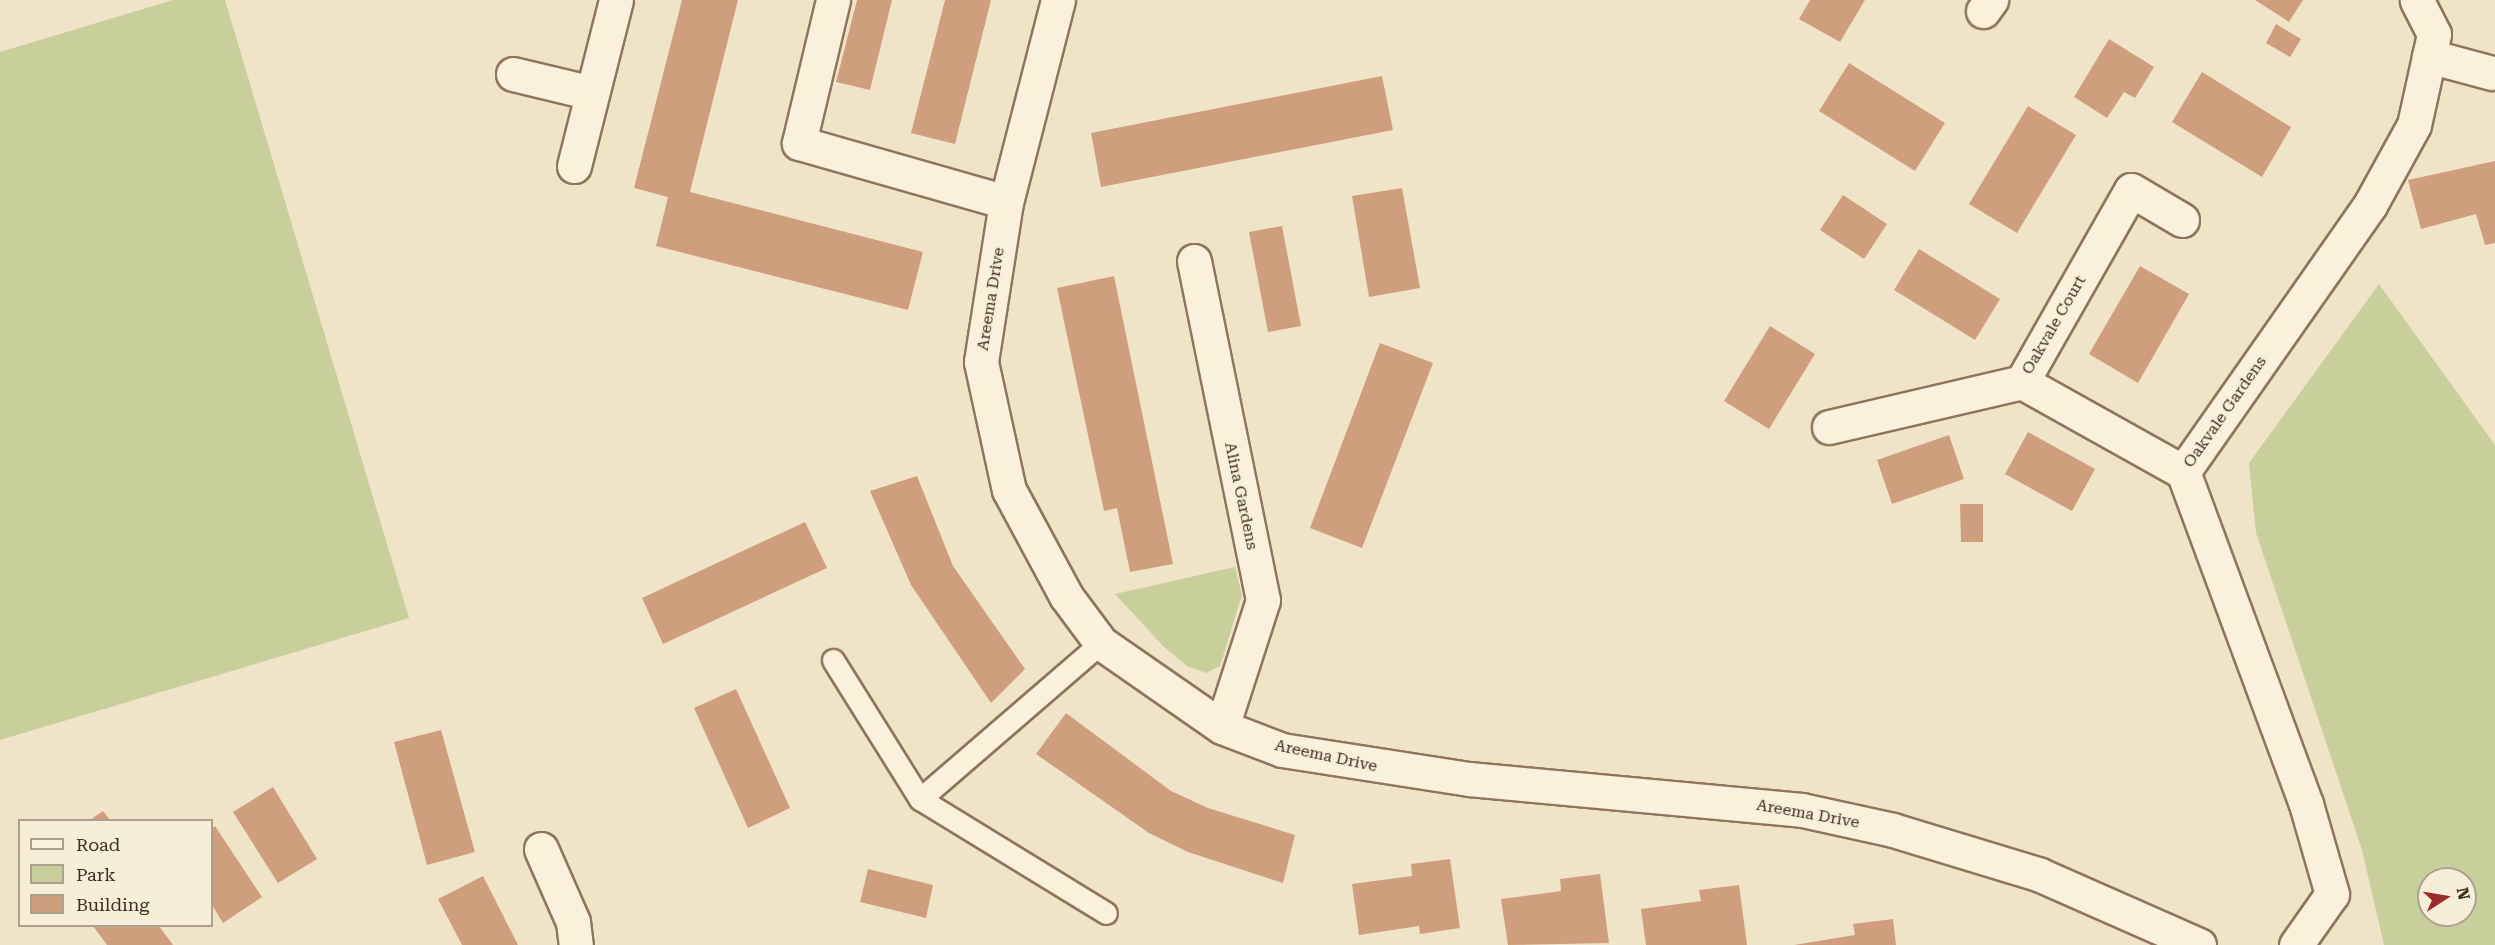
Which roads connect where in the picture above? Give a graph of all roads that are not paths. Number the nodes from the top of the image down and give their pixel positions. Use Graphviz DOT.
graph roads {
  1 [pos="616,0"];
  2 [pos="833,0"];
  3 [pos="1058,0"];
  4 [pos="2417,0"];
  5 [pos="2429,56"];
  6 [pos="2492,73"];
  7 [pos="513,74"];
  8 [pos="592,93"];
  9 [pos="574,166"];
  10 [pos="1006,202"];
  11 [pos="2182,220"];
  12 [pos="1194,261"];
  13 [pos="2022,382"];
  14 [pos="1828,427"];
  15 [pos="2183,472"];
  16 [pos="1101,643"];
  17 [pos="832,660"];
  18 [pos="1222,727"];
  19 [pos="920,799"];
  20 [pos="541,849"];
  21 [pos="1106,913"];
  22 [pos="576,945"];
  23 [pos="2199,945"];
  24 [pos="2296,945"];
  1 -- 8 [label="street"];
  2 -- 10 [label="street"];
  3 -- 10 [label="street, Areema Drive"];
  4 -- 5 [label="street, Oakvale Gardens"];
  5 -- 6 [label="street"];
  5 -- 15 [label="street, Oakvale Gardens"];
  7 -- 8 [label="street"];
  8 -- 9 [label="street"];
  10 -- 16 [label="street, Areema Drive"];
  11 -- 13 [label="street, Oakvale Court"];
  12 -- 18 [label="street, Alina Gardens"];
  13 -- 14 [label="street"];
  13 -- 15 [label="street, Oakvale Court"];
  15 -- 24 [label="street, Oakvale Gardens"];
  16 -- 18 [label="street, Areema Drive"];
  16 -- 19 [label="lane"];
  17 -- 19 [label="lane"];
  18 -- 23 [label="street, Areema Drive"];
  19 -- 21 [label="lane"];
  20 -- 22 [label="street"];
}
